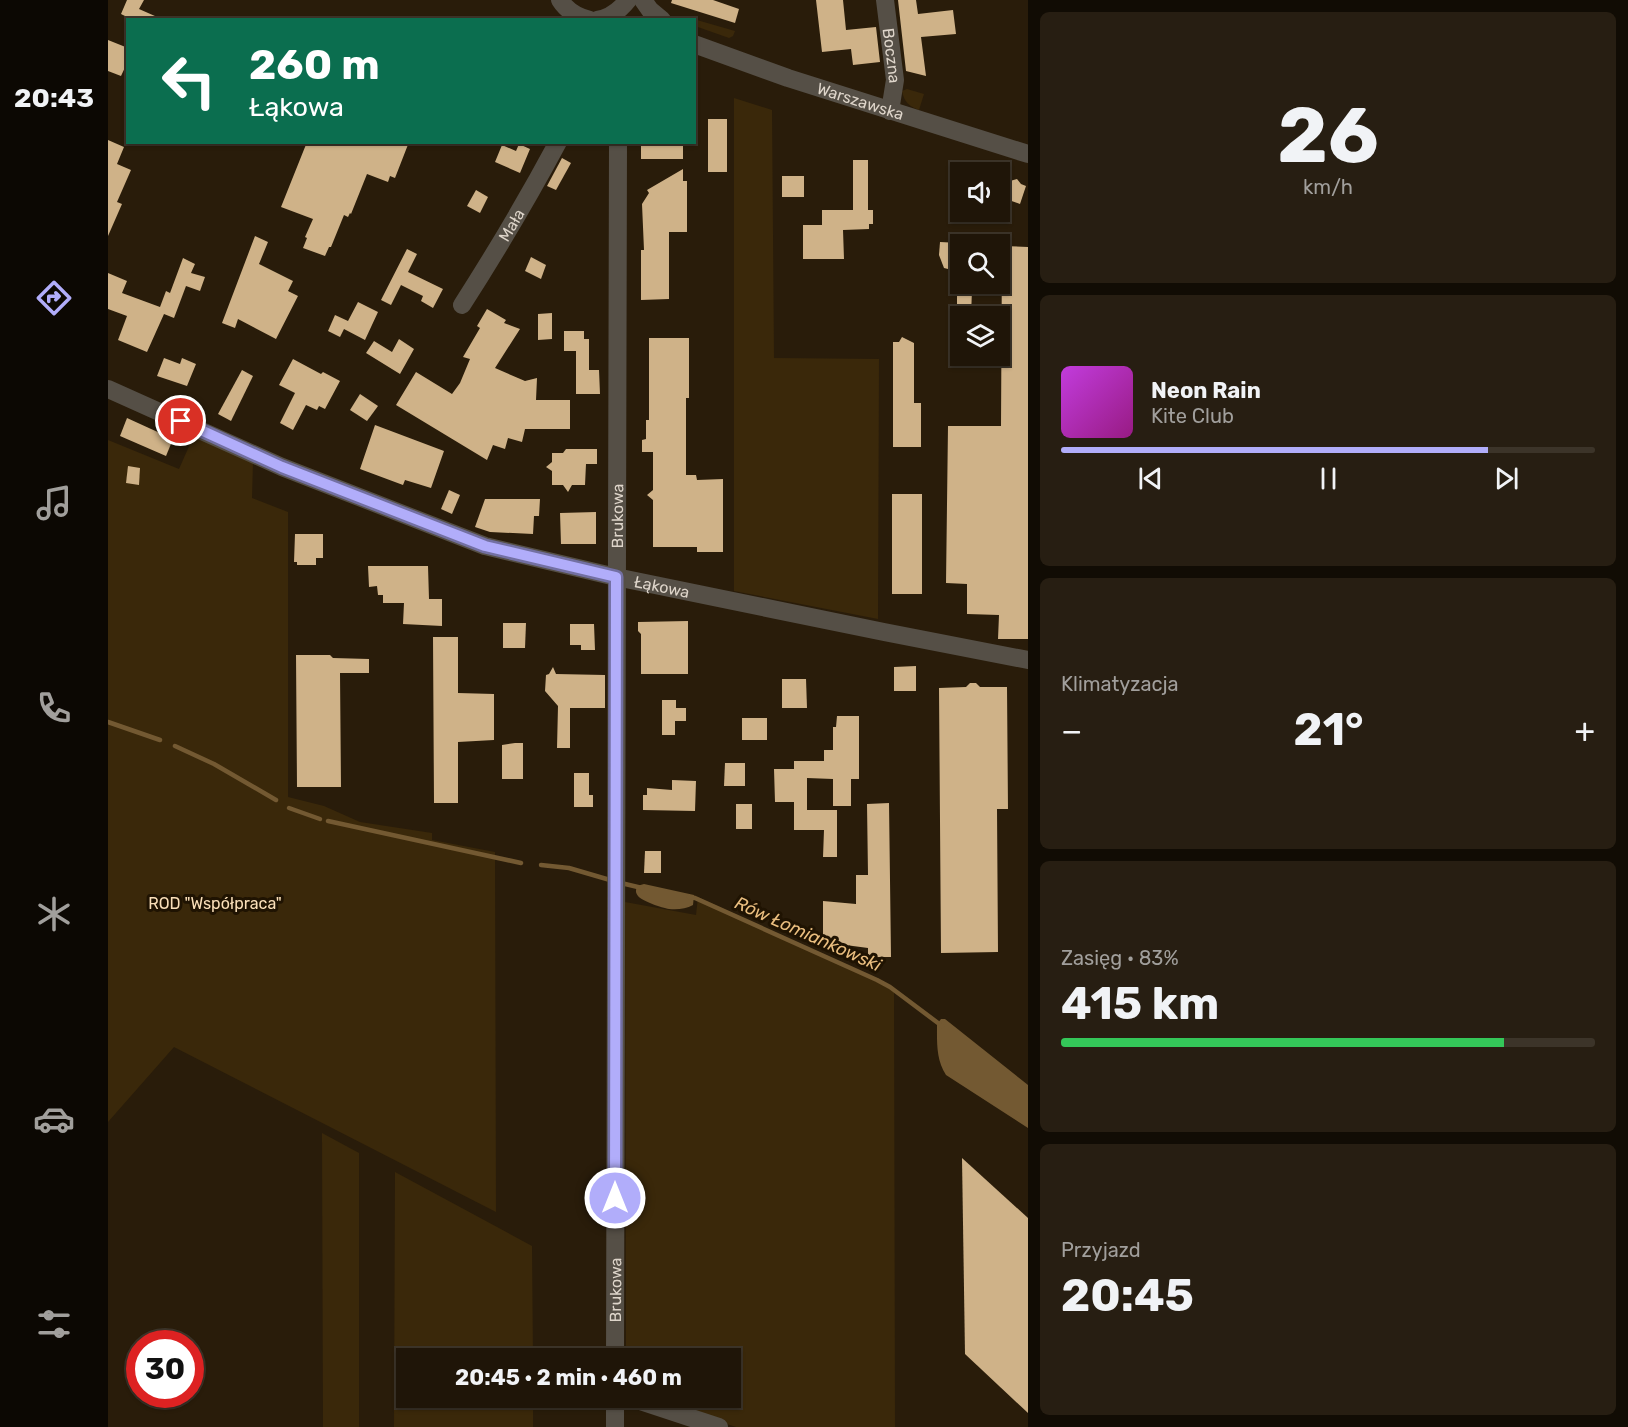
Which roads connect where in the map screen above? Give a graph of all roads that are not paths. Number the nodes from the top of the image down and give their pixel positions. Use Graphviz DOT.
graph roads {
  1 [pos="628,0"];
  2 [pos="643,0"];
  3 [pos="885,0"];
  4 [pos="558,1"];
  5 [pos="584,18"];
  6 [pos="609,18"];
  7 [pos="660,18"];
  8 [pos="696,45"];
  9 [pos="890,111"];
  10 [pos="557,144"];
  11 [pos="618,144"];
  12 [pos="1028,154"];
  13 [pos="462,305"];
  14 [pos="108,389"];
  15 [pos="616,577"];
  16 [pos="1028,660"];
  17 [pos="615,1348"];
  18 [pos="615,1408"];
  19 [pos="661,1408"];
  20 [pos="615,1427"];
  21 [pos="719,1427"];
  1 -- 6 [label="street"];
  2 -- 7 [label="street"];
  3 -- 9 [label="street, Boczna"];
  4 -- 5 [label="street"];
  8 -- 9 [label="street, Warszawska"];
  9 -- 12 [label="street, Warszawska"];
  10 -- 13 [label="street, Mała"];
  11 -- 15 [label="street, Brukowa"];
  14 -- 15 [label="street, Łąkowa"];
  15 -- 16 [label="street, Łąkowa"];
  15 -- 17 [label="street, Brukowa"];
  18 -- 20 [label="street"];
  19 -- 21 [label="street"];
}
